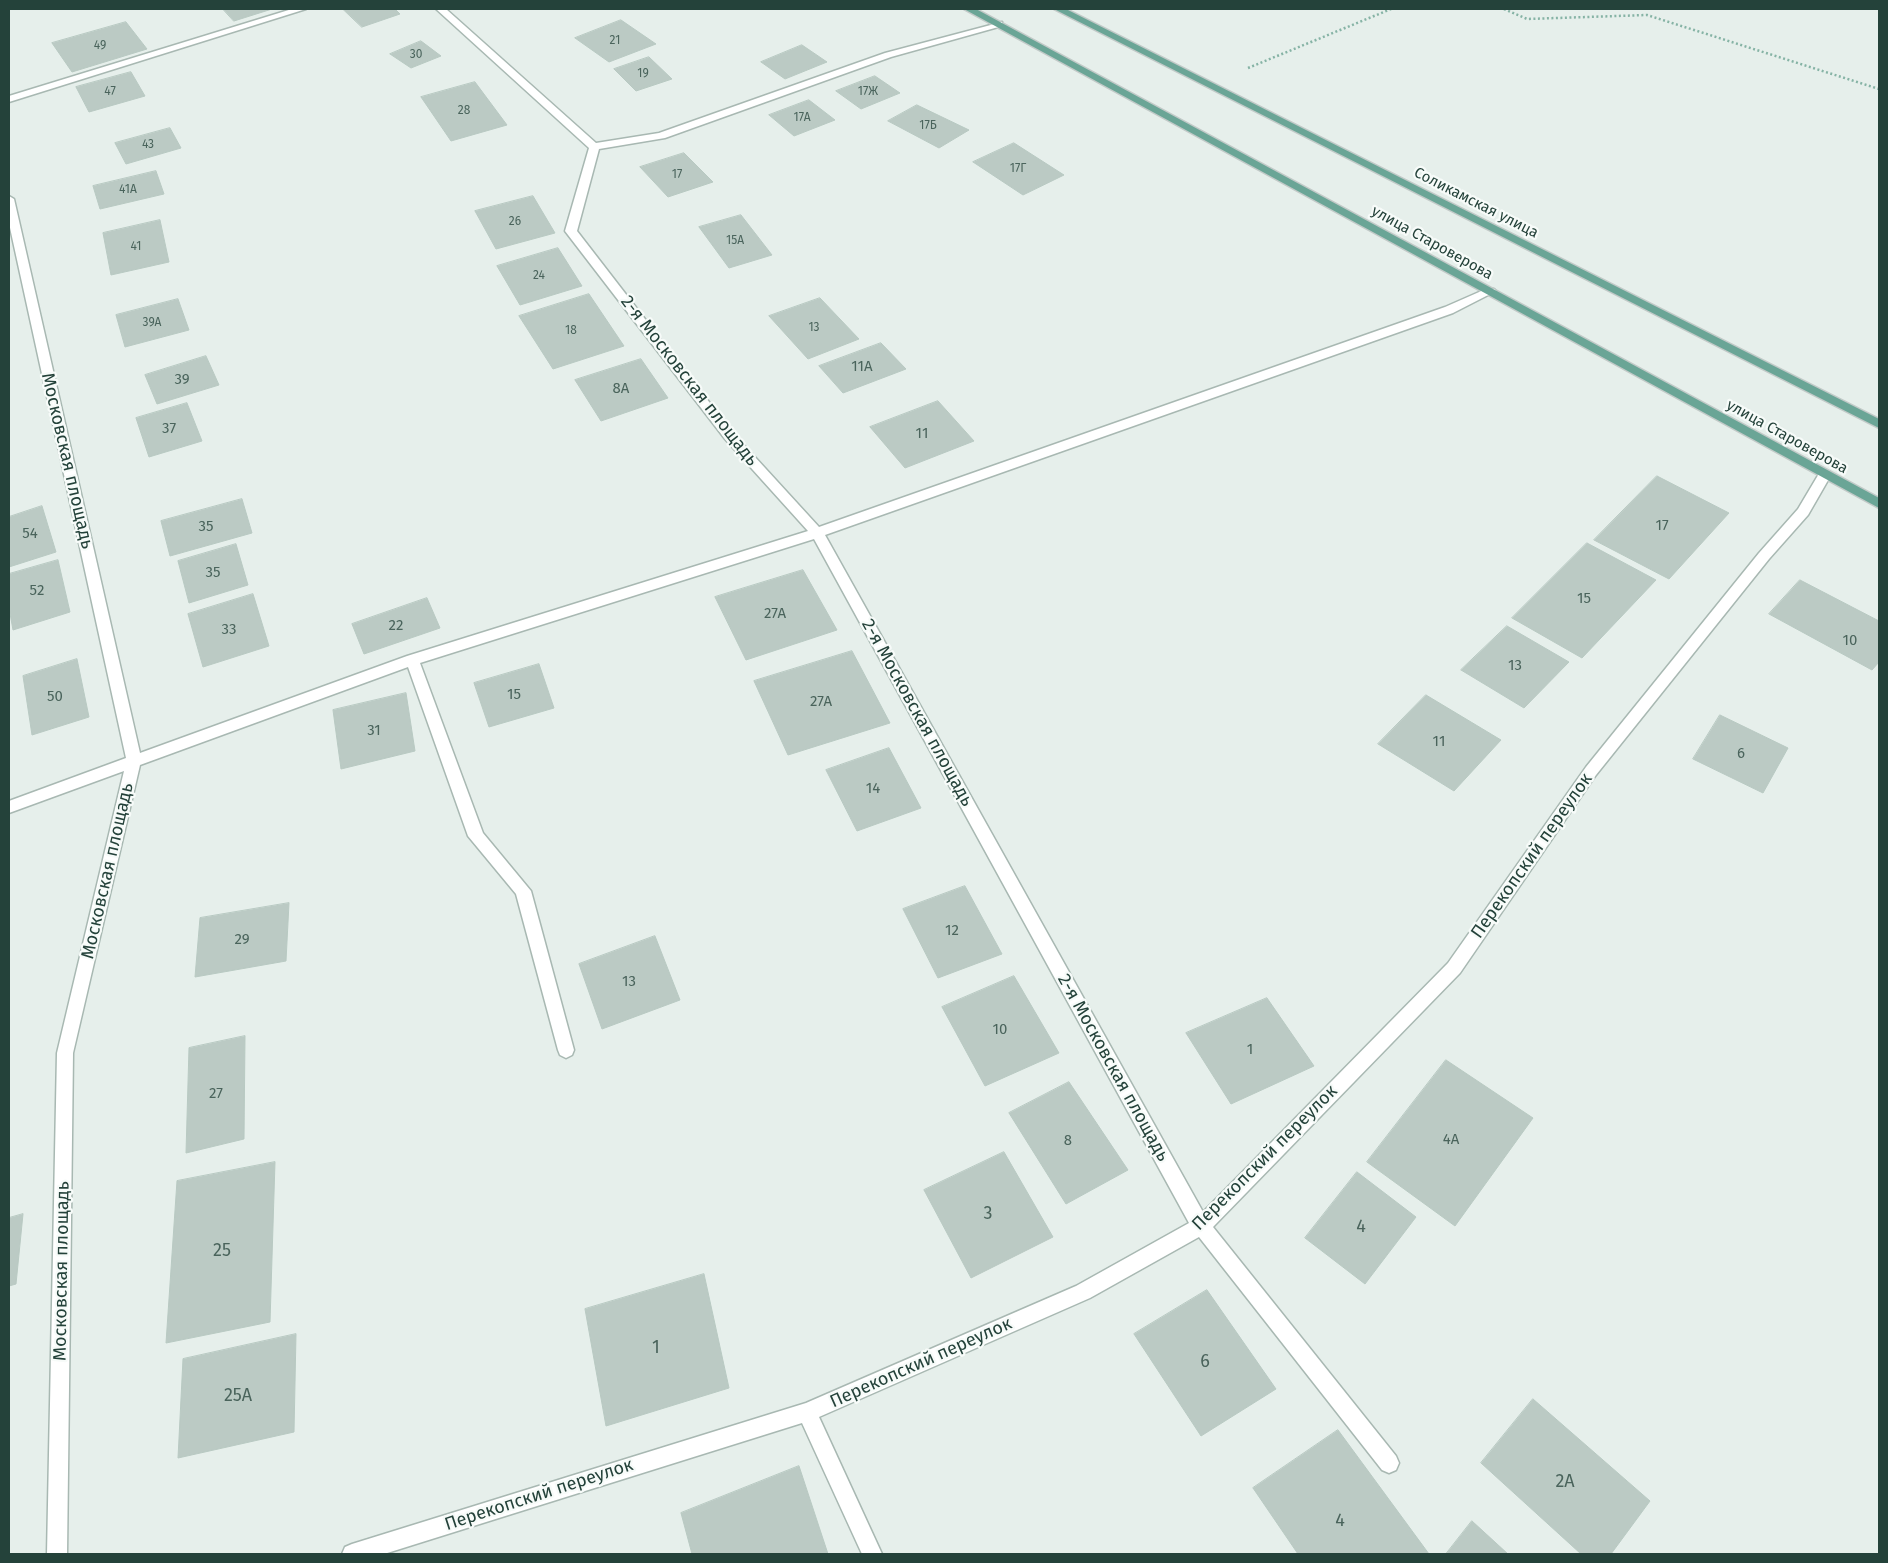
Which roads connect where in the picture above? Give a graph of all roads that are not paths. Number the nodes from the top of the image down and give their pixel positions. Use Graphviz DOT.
graph roads {
  1 [pos="301,9"];
  2 [pos="441,9"];
  3 [pos="970,9"];
  4 [pos="1059,9"];
  5 [pos="999,24"];
  6 [pos="9,99"];
  7 [pos="594,147"];
  8 [pos="9,200"];
  9 [pos="1490,292"];
  10 [pos="1879,424"];
  11 [pos="1825,475"];
  12 [pos="1879,504"];
  13 [pos="817,533"];
  14 [pos="412,660"];
  15 [pos="134,760"];
  16 [pos="9,807"];
  17 [pos="566,1050"];
  18 [pos="1201,1226"];
  19 [pos="807,1412"];
  20 [pos="1389,1463"];
  21 [pos="57,1554"];
  22 [pos="352,1554"];
  23 [pos="872,1554"];
  1 -- 6 [label="street"];
  2 -- 7 [label="street"];
  3 -- 5 [label="main road, улица Староверова"];
  4 -- 10 [label="main road, Соликамская улица"];
  5 -- 7 [label="street"];
  5 -- 9 [label="main road, улица Староверова"];
  7 -- 13 [label="street, 2-я Московская площадь"];
  8 -- 15 [label="street, Московская площадь"];
  9 -- 11 [label="main road, улица Староверова"];
  9 -- 13 [label="street"];
  11 -- 12 [label="main road, улица Староверова"];
  11 -- 18 [label="street, Перекопский переулок"];
  13 -- 14 [label="street"];
  13 -- 18 [label="street, 2-я Московская площадь"];
  14 -- 15 [label="street"];
  14 -- 17 [label="street"];
  15 -- 16 [label="street"];
  15 -- 21 [label="street, Московская площадь"];
  18 -- 19 [label="street, Перекопский переулок"];
  18 -- 20 [label="street, 2-я Московская площадь"];
  19 -- 22 [label="street, Перекопский переулок"];
  19 -- 23 [label="street"];
}
